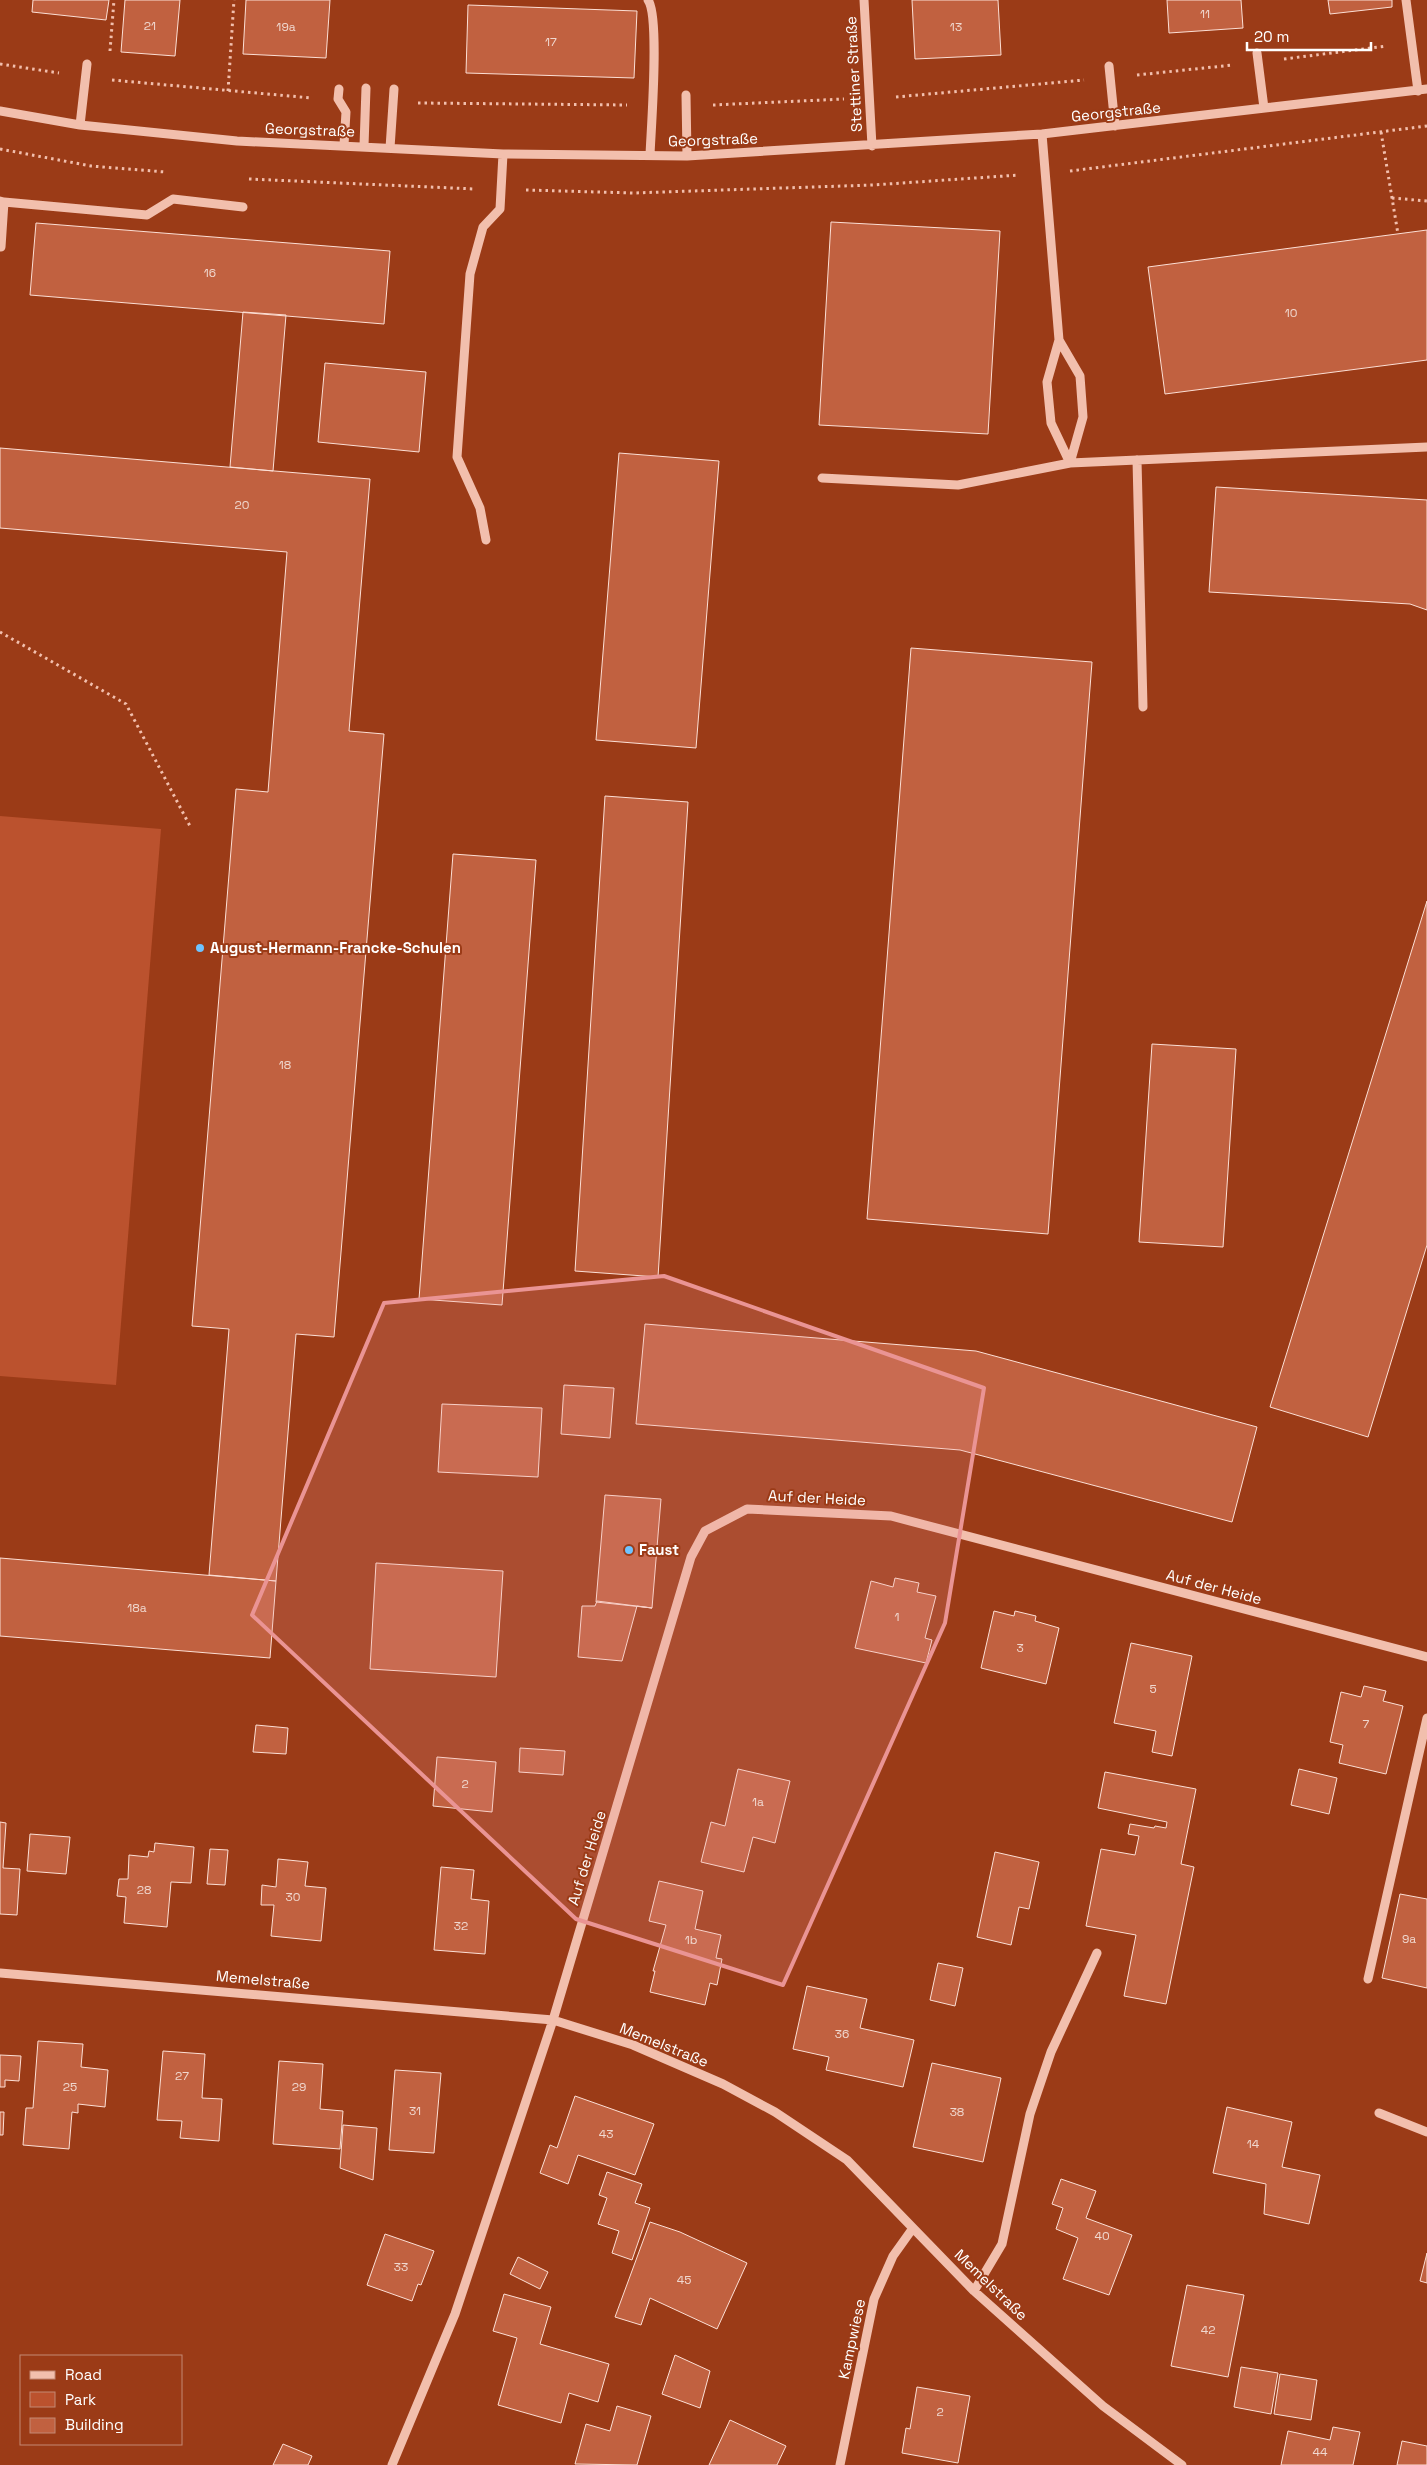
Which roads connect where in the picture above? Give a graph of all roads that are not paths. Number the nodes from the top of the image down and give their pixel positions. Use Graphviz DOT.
graph roads {
  1 [pos="648,0"];
  2 [pos="864,0"];
  3 [pos="1406,0"];
  4 [pos="1257,53"];
  5 [pos="88,64"];
  6 [pos="1109,66"];
  7 [pos="366,88"];
  8 [pos="340,89"];
  9 [pos="394,89"];
  10 [pos="1422,90"];
  11 [pos="686,95"];
  12 [pos="1264,108"];
  13 [pos="0,111"];
  14 [pos="80,125"];
  15 [pos="1115,126"];
  16 [pos="1042,134"];
  17 [pos="344,145"];
  18 [pos="364,146"];
  19 [pos="872,146"];
  20 [pos="390,148"];
  21 [pos="502,154"];
  22 [pos="650,155"];
  23 [pos="687,156"];
  24 [pos="2,202"];
  25 [pos="243,207"];
  26 [pos="1,247"];
  27 [pos="1059,340"];
  28 [pos="1427,447"];
  29 [pos="1137,460"];
  30 [pos="1070,463"];
  31 [pos="822,478"];
  32 [pos="486,540"];
  33 [pos="1143,707"];
  34 [pos="1427,1657"];
  35 [pos="1427,1718"];
  36 [pos="1097,1953"];
  37 [pos="0,1973"];
  38 [pos="1368,1979"];
  39 [pos="553,2020"];
  40 [pos="1379,2113"];
  41 [pos="1427,2132"];
  42 [pos="913,2228"];
  43 [pos="974,2291"];
  44 [pos="392,2465"];
  45 [pos="840,2465"];
  46 [pos="1182,2465"];
  1 -- 22 [label="street"];
  2 -- 19 [label="street, Stettiner Straße"];
  3 -- 10 [label="street"];
  4 -- 12 [label="street"];
  5 -- 14 [label="street"];
  6 -- 15 [label="street"];
  7 -- 18 [label="street"];
  8 -- 17 [label="street"];
  9 -- 20 [label="street"];
  10 -- 12 [label="street, Georgstraße"];
  11 -- 23 [label="street"];
  12 -- 15 [label="street, Georgstraße"];
  13 -- 14 [label="street, Georgstraße"];
  14 -- 17 [label="street, Georgstraße"];
  15 -- 16 [label="street, Georgstraße"];
  16 -- 19 [label="street, Georgstraße"];
  16 -- 27 [label="street"];
  17 -- 18 [label="street, Georgstraße"];
  18 -- 20 [label="street, Georgstraße"];
  19 -- 23 [label="street, Georgstraße"];
  20 -- 21 [label="street, Georgstraße"];
  21 -- 22 [label="street, Georgstraße"];
  21 -- 32 [label="street"];
  22 -- 23 [label="street, Georgstraße"];
  24 -- 25 [label="street"];
  24 -- 26 [label="street"];
  27 -- 30 [label="street"];
  27 -- 30 [label="street"];
  28 -- 29 [label="street"];
  29 -- 30 [label="street"];
  29 -- 33 [label="street"];
  30 -- 31 [label="street"];
  34 -- 39 [label="street, Auf der Heide"];
  35 -- 38 [label="street"];
  36 -- 43 [label="street"];
  37 -- 39 [label="street, Memelstraße"];
  39 -- 42 [label="street, Memelstraße"];
  39 -- 44 [label="street, Auf der Heide"];
  40 -- 41 [label="street"];
  42 -- 43 [label="street, Memelstraße"];
  42 -- 45 [label="street, Kampwiese"];
  43 -- 46 [label="street, Memelstraße"];
}
